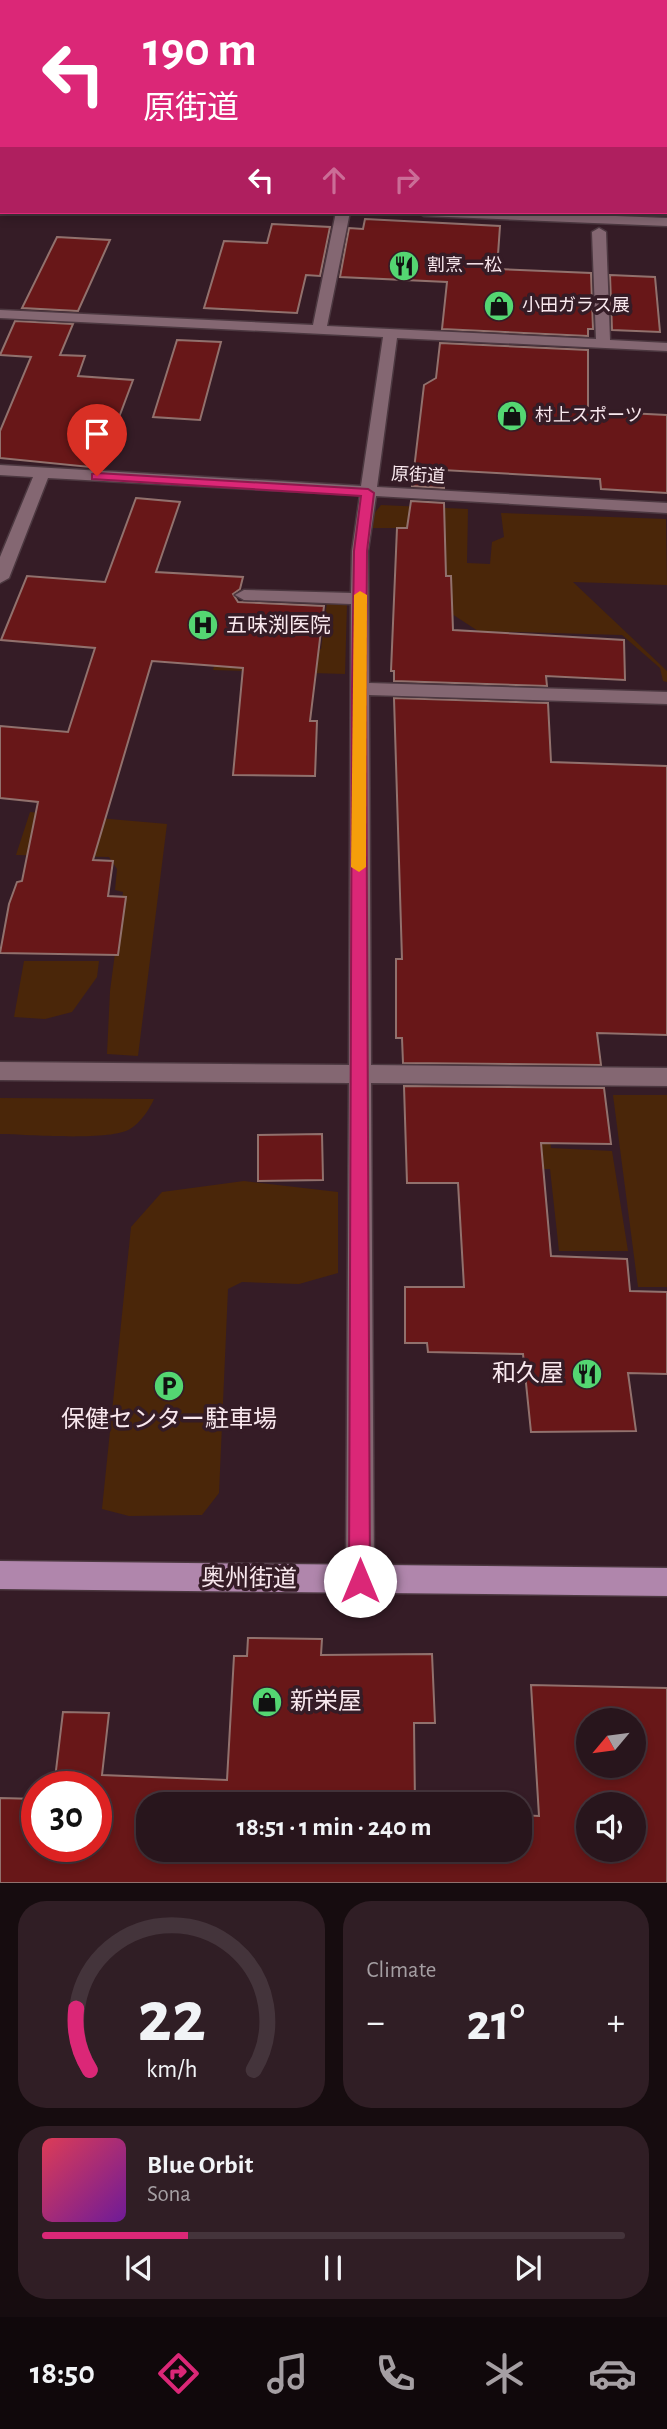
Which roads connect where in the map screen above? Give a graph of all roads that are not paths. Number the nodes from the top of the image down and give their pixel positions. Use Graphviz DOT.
graph roads {
  1 [pos="343,214"];
  2 [pos="473,214"];
  3 [pos="667,222"];
  4 [pos="599,232"];
  5 [pos="0,314"];
  6 [pos="318,329"];
  7 [pos="391,332"];
  8 [pos="603,343"];
  9 [pos="667,346"];
  10 [pos="0,470"];
  11 [pos="43,473"];
  12 [pos="368,493"];
  13 [pos="667,508"];
  14 [pos="0,578"];
  15 [pos="244,595"];
  16 [pos="360,599"];
  17 [pos="359,690"];
  18 [pos="667,698"];
  19 [pos="0,1071"];
  20 [pos="358,1076"];
  21 [pos="667,1077"];
  22 [pos="0,1575"];
  23 [pos="360,1581"];
  24 [pos="667,1582"];
  1 -- 6 [label="street"];
  2 -- 3 [label="street"];
  4 -- 8 [label="street"];
  5 -- 6 [label="street"];
  6 -- 7 [label="street"];
  7 -- 8 [label="street"];
  7 -- 12 [label="street"];
  8 -- 9 [label="street"];
  10 -- 11 [label="street, 原街道"];
  11 -- 12 [label="street, 原街道"];
  11 -- 14 [label="street"];
  12 -- 13 [label="street, 原街道"];
  12 -- 16 [label="street"];
  15 -- 16 [label="street"];
  16 -- 17 [label="street"];
  17 -- 18 [label="street"];
  17 -- 20 [label="street"];
  19 -- 20 [label="street"];
  20 -- 21 [label="street"];
  20 -- 23 [label="street"];
  22 -- 23 [label="main road, 奥州街道"];
  23 -- 24 [label="main road, 奥州街道"];
}
